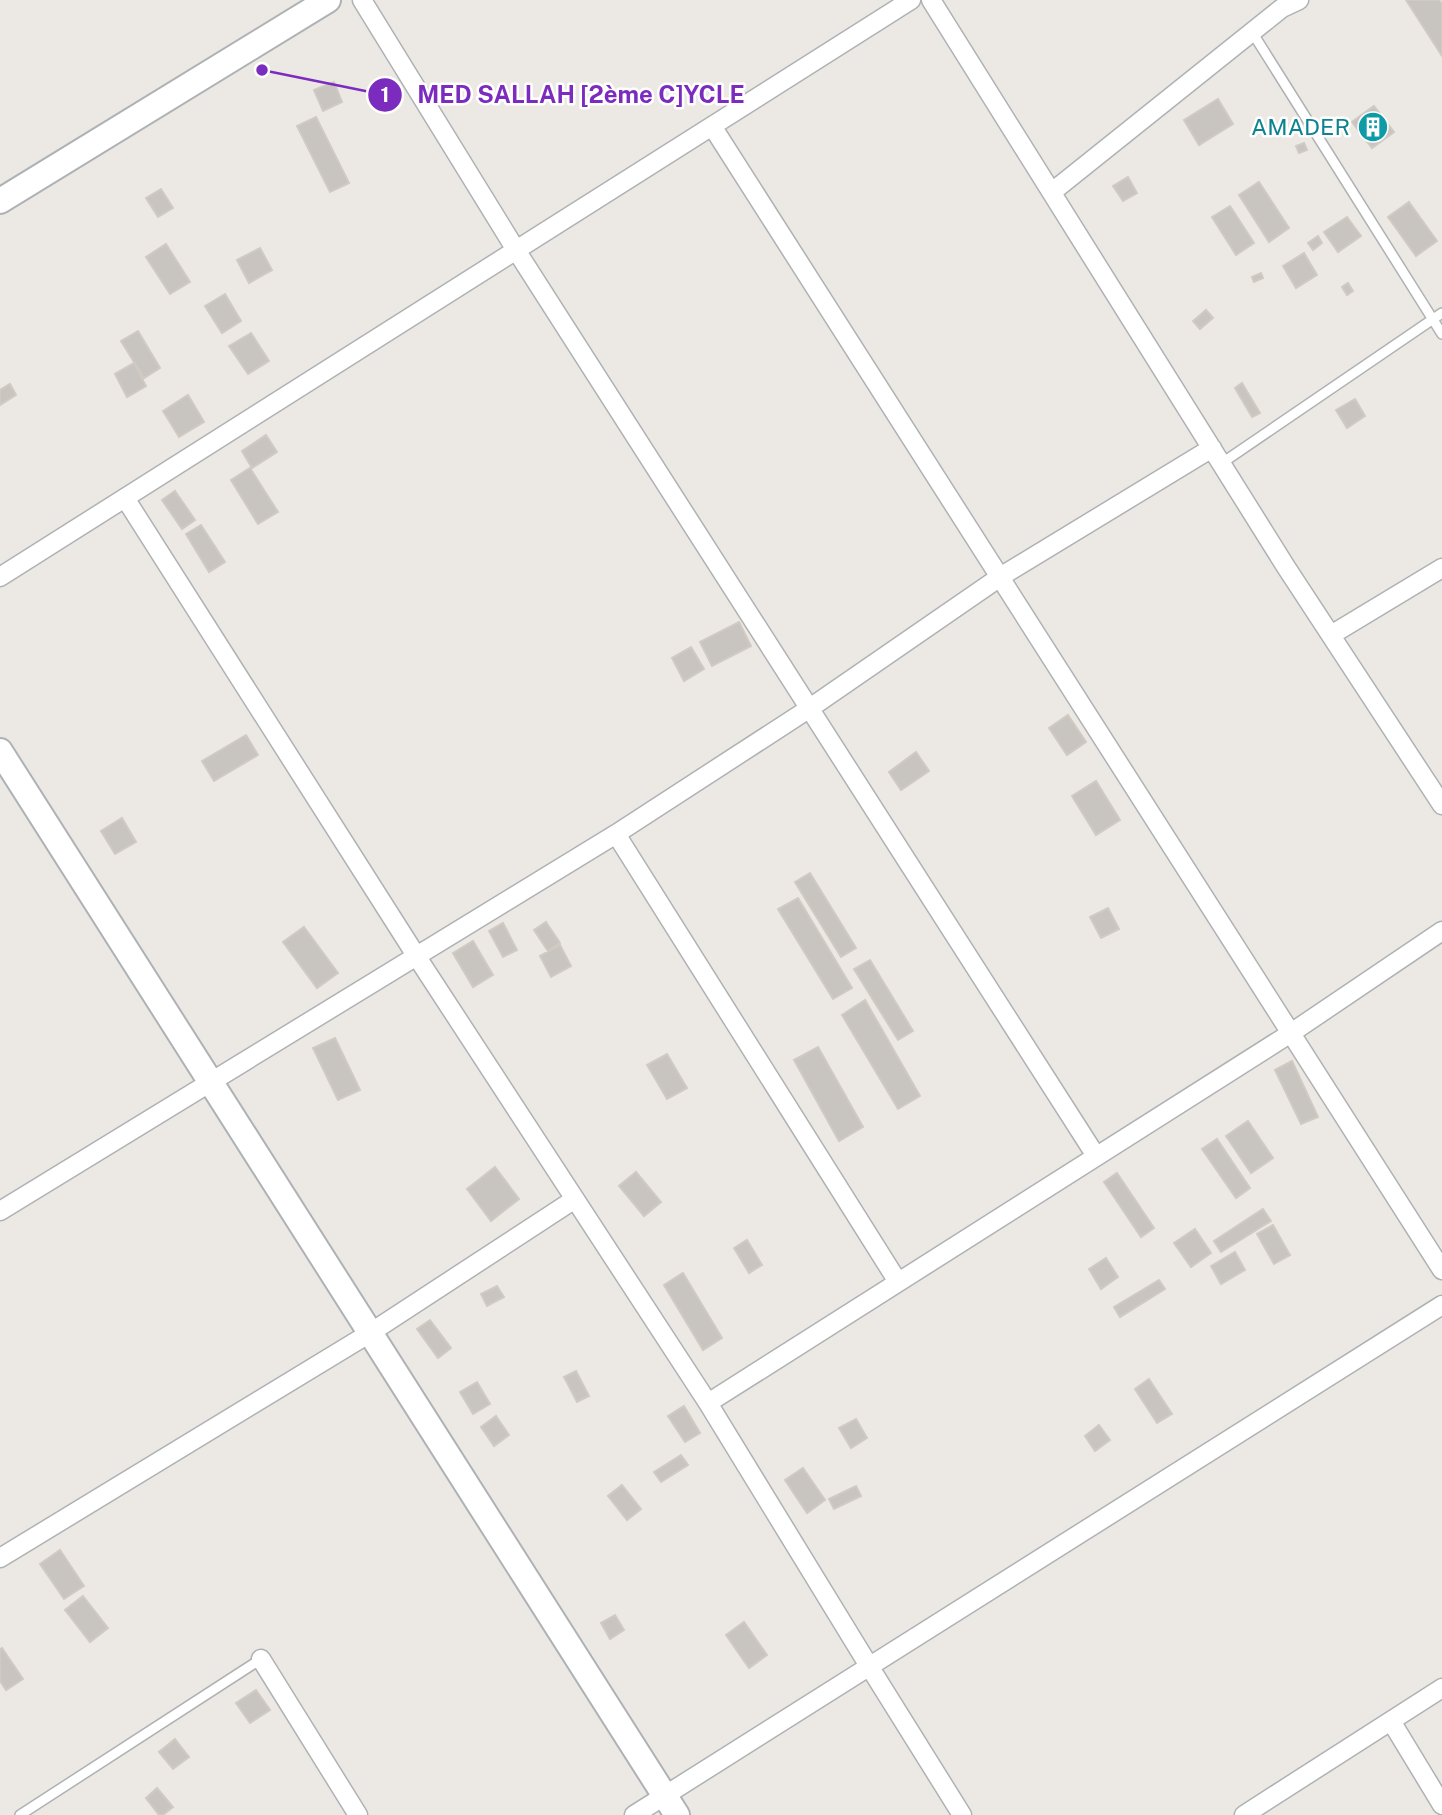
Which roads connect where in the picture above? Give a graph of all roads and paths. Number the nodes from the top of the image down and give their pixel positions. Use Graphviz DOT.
graph roads {
  1 [pos="328,0"];
  2 [pos="362,0"];
  3 [pos="911,0"];
  4 [pos="931,0"];
  5 [pos="1299,0"];
  6 [pos="1278,4"];
  7 [pos="1252,32"];
  8 [pos="712,126"];
  9 [pos="1052,192"];
  10 [pos="0,201"];
  11 [pos="516,250"];
  12 [pos="1442,313"];
  13 [pos="1432,320"];
  14 [pos="1442,334"];
  15 [pos="1217,456"];
  16 [pos="125,498"];
  17 [pos="1442,568"];
  18 [pos="1000,577"];
  19 [pos="0,578"];
  20 [pos="1331,635"];
  21 [pos="810,708"];
  22 [pos="0,751"];
  23 [pos="1442,806"];
  24 [pos="616,834"];
  25 [pos="1442,931"];
  26 [pos="417,957"];
  27 [pos="1291,1033"];
  28 [pos="211,1082"];
  29 [pos="1096,1156"];
  30 [pos="575,1199"];
  31 [pos="0,1211"];
  32 [pos="1442,1270"];
  33 [pos="898,1282"];
  34 [pos="1442,1305"];
  35 [pos="370,1333"];
  36 [pos="708,1403"];
  37 [pos="0,1558"];
  38 [pos="261,1659"];
  39 [pos="869,1666"];
  40 [pos="1442,1688"];
  41 [pos="1391,1721"];
  42 [pos="670,1805"];
  43 [pos="1442,1805"];
  44 [pos="20,1815"];
  45 [pos="358,1815"];
  46 [pos="634,1815"];
  47 [pos="962,1815"];
  48 [pos="1244,1815"];
  1 -- 10 [label="street"];
  2 -- 11 [label="street"];
  3 -- 8 [label="street"];
  4 -- 9 [label="street"];
  5 -- 6 [label="street"];
  6 -- 7 [label="street"];
  7 -- 9 [label="street"];
  7 -- 13 [label="lane"];
  8 -- 11 [label="street"];
  8 -- 18 [label="street"];
  9 -- 15 [label="street"];
  11 -- 16 [label="street"];
  11 -- 21 [label="street"];
  12 -- 13 [label="lane"];
  13 -- 14 [label="lane"];
  13 -- 15 [label="lane"];
  15 -- 18 [label="street"];
  15 -- 20 [label="street"];
  16 -- 19 [label="street"];
  16 -- 26 [label="street"];
  17 -- 20 [label="street"];
  18 -- 21 [label="street"];
  18 -- 27 [label="street"];
  20 -- 23 [label="street"];
  21 -- 24 [label="street"];
  21 -- 29 [label="street"];
  22 -- 28 [label="street"];
  24 -- 26 [label="street"];
  24 -- 33 [label="street"];
  25 -- 27 [label="street"];
  26 -- 28 [label="street"];
  26 -- 30 [label="street"];
  27 -- 29 [label="street"];
  27 -- 32 [label="street"];
  28 -- 31 [label="street"];
  28 -- 35 [label="street"];
  29 -- 33 [label="street"];
  30 -- 35 [label="street"];
  30 -- 36 [label="street"];
  33 -- 36 [label="street"];
  34 -- 39 [label="street"];
  35 -- 37 [label="street"];
  35 -- 42 [label="street"];
  36 -- 39 [label="street"];
  38 -- 44 [label="lane"];
  38 -- 45 [label="street"];
  39 -- 42 [label="street"];
  39 -- 47 [label="street"];
  40 -- 41 [label="street"];
  41 -- 43 [label="street"];
  41 -- 48 [label="street"];
  42 -- 46 [label="street"];
}
